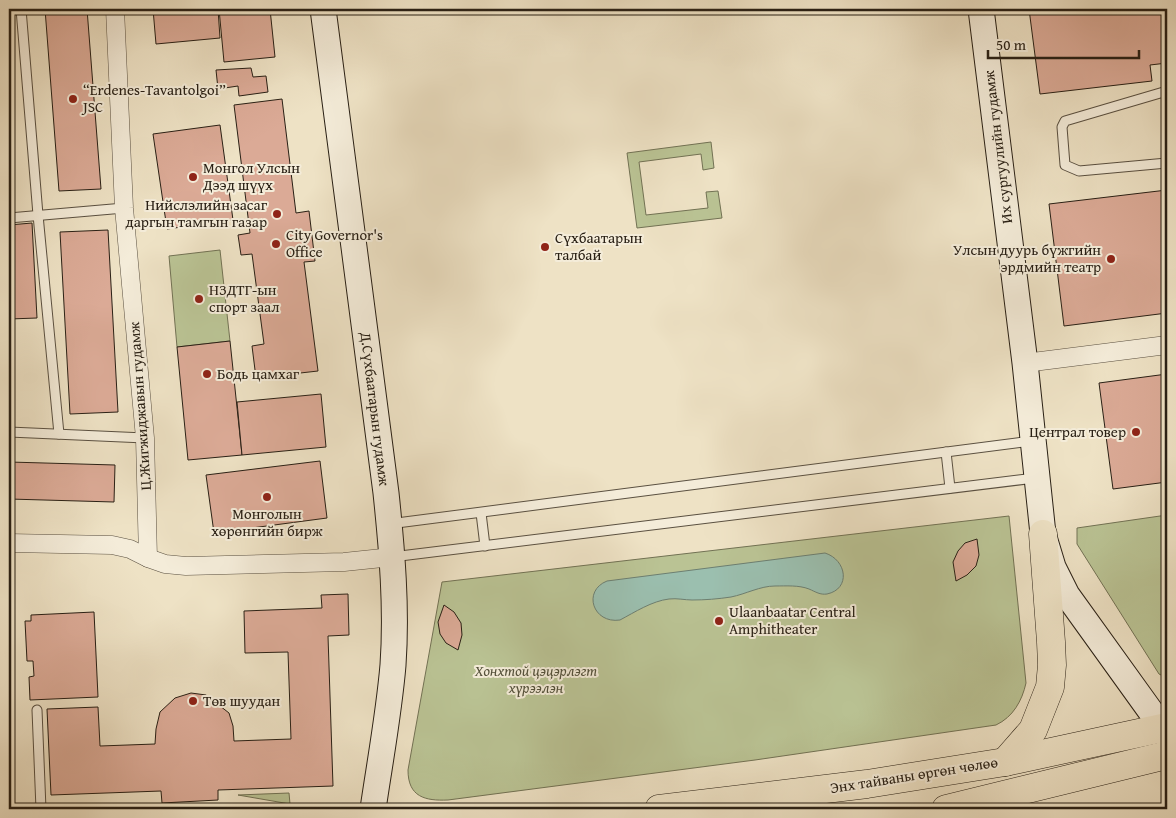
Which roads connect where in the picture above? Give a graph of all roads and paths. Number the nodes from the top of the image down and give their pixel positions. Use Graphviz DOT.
graph roads {
  1 [pos="21,9"];
  2 [pos="115,9"];
  3 [pos="323,9"];
  4 [pos="981,9"];
  5 [pos="1167,91"];
  6 [pos="1167,163"];
  7 [pos="124,208"];
  8 [pos="38,215"];
  9 [pos="9,218"];
  10 [pos="1167,345"];
  11 [pos="1025,363"];
  12 [pos="9,432"];
  13 [pos="59,434"];
  14 [pos="145,438"];
  15 [pos="1034,440"];
  16 [pos="946,452"];
  17 [pos="1037,477"];
  18 [pos="950,488"];
  19 [pos="481,513"];
  20 [pos="389,524"];
  21 [pos="1043,534"];
  22 [pos="9,543"];
  23 [pos="485,546"];
  24 [pos="392,557"];
  25 [pos="148,558"];
  26 [pos="37,710"];
  27 [pos="1166,730"];
  28 [pos="1167,755"];
  29 [pos="1005,762"];
  30 [pos="41,809"];
  31 [pos="373,809"];
  32 [pos="659,809"];
  33 [pos="946,809"];
  1 -- 8 [label="lane"];
  2 -- 7 [label="street, Ц.Жигжиджавын гудамж"];
  3 -- 20 [label="main road, Д.Сүхбаатарын гудамж"];
  4 -- 11 [label="main road, Их сургуулийн гудамж"];
  5 -- 6 [label="lane"];
  7 -- 8 [label="lane"];
  7 -- 14 [label="street, Ц.Жигжиджавын гудамж"];
  8 -- 9 [label="lane"];
  8 -- 13 [label="lane"];
  10 -- 11 [label="street"];
  11 -- 15 [label="main road, Их сургуулийн гудамж"];
  12 -- 13 [label="lane"];
  13 -- 14 [label="lane"];
  14 -- 25 [label="street, Ц.Жигжиджавын гудамж"];
  15 -- 16 [label="lane"];
  15 -- 17 [label="main road, Их сургуулийн гудамж"];
  16 -- 18 [label="lane"];
  16 -- 19 [label="lane"];
  17 -- 18 [label="lane"];
  17 -- 21 [label="main road, Их сургуулийн гудамж"];
  18 -- 23 [label="lane"];
  19 -- 20 [label="lane"];
  19 -- 23 [label="lane"];
  20 -- 24 [label="main road, Д.Сүхбаатарын гудамж"];
  21 -- 27 [label="main road, Их сургуулийн гудамж"];
  21 -- 29 [label="highway"];
  22 -- 25 [label="street"];
  23 -- 24 [label="lane"];
  24 -- 25 [label="street"];
  24 -- 31 [label="main road, Д.Сүхбаатарын гудамж"];
  26 -- 30 [label="lane"];
  27 -- 29 [label="highway, Энх тайваны өргөн чөлөө"];
  28 -- 33 [label="highway"];
  29 -- 32 [label="highway, Энх тайваны өргөн чөлөө"];
}
